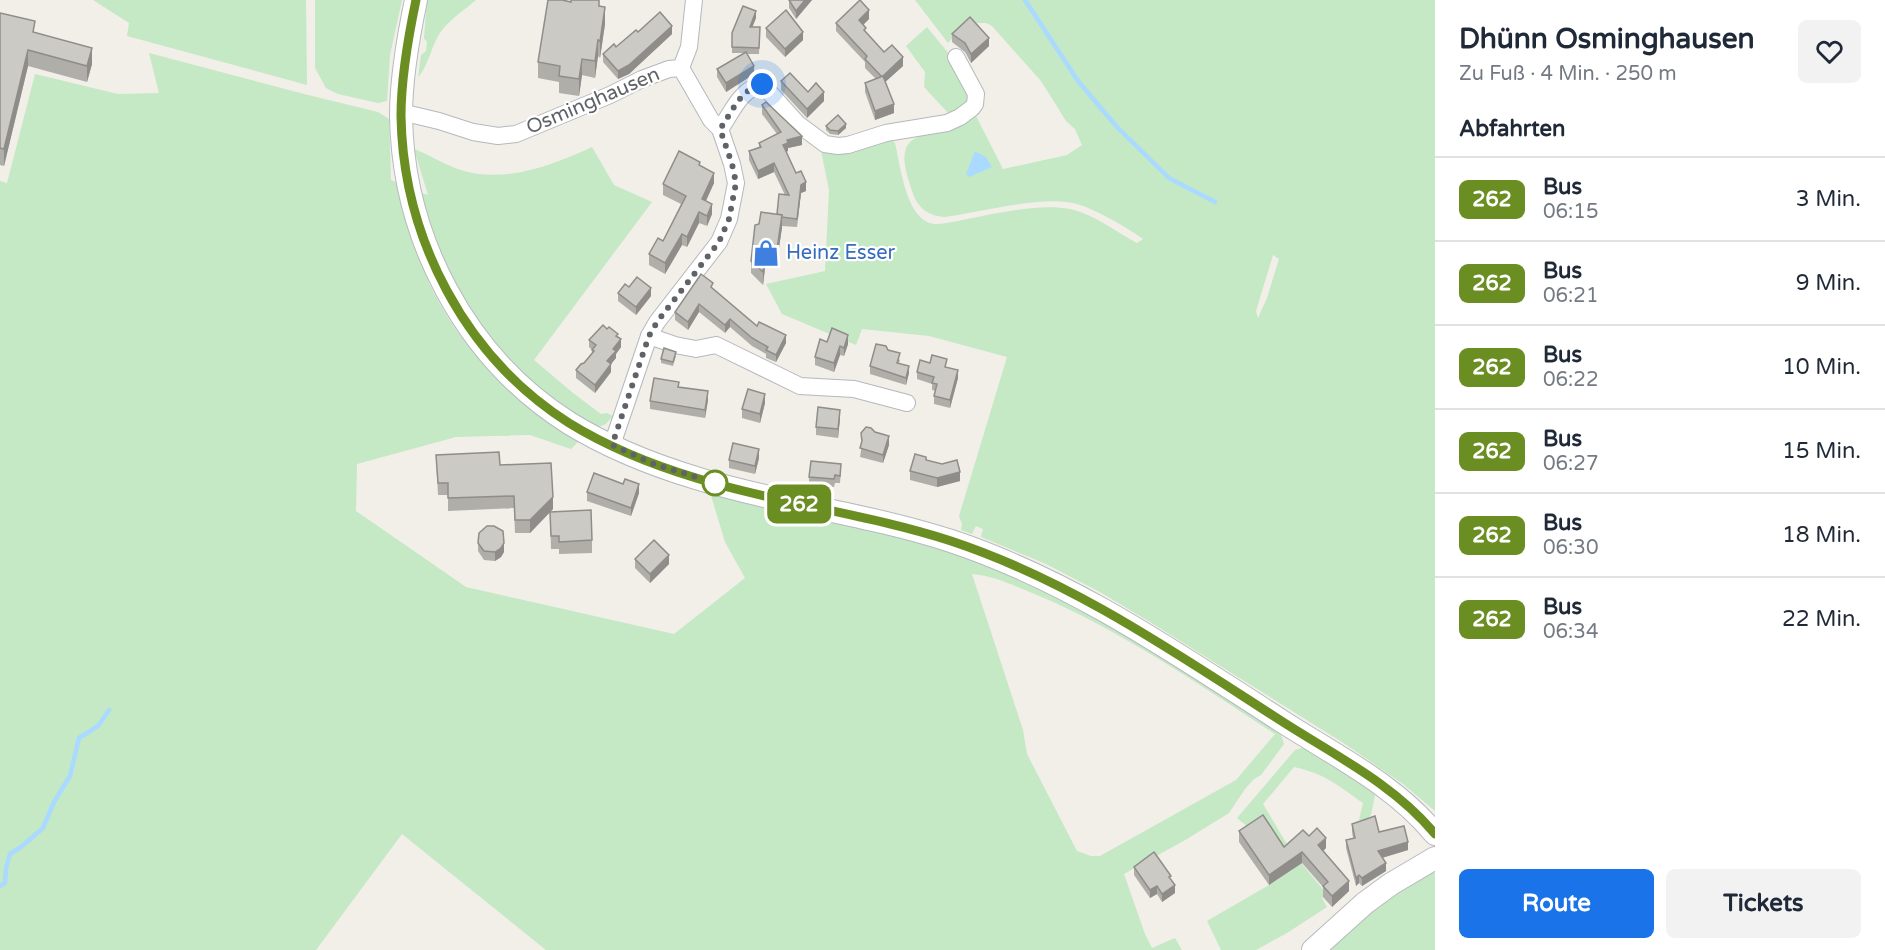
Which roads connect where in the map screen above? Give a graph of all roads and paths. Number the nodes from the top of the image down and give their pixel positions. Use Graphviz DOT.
graph roads {
  1 [pos="416,0"];
  2 [pos="694,0"];
  3 [pos="956,57"];
  4 [pos="681,68"];
  5 [pos="401,112"];
  6 [pos="720,129"];
  7 [pos="649,336"];
  8 [pos="908,403"];
  9 [pos="612,445"];
  10 [pos="1435,834"];
  11 [pos="1435,858"];
  12 [pos="1313,950"];
  1 -- 5 [label="main road"];
  2 -- 4 [label="street, Osminghausen"];
  3 -- 6 [label="street"];
  4 -- 5 [label="street, Osminghausen"];
  4 -- 6 [label="street, Osminghausen"];
  5 -- 9 [label="main road"];
  6 -- 7 [label="street, Osminghausen"];
  7 -- 8 [label="street"];
  7 -- 9 [label="street, Osminghausen"];
  9 -- 10 [label="main road"];
  11 -- 12 [label="main road"];
}
